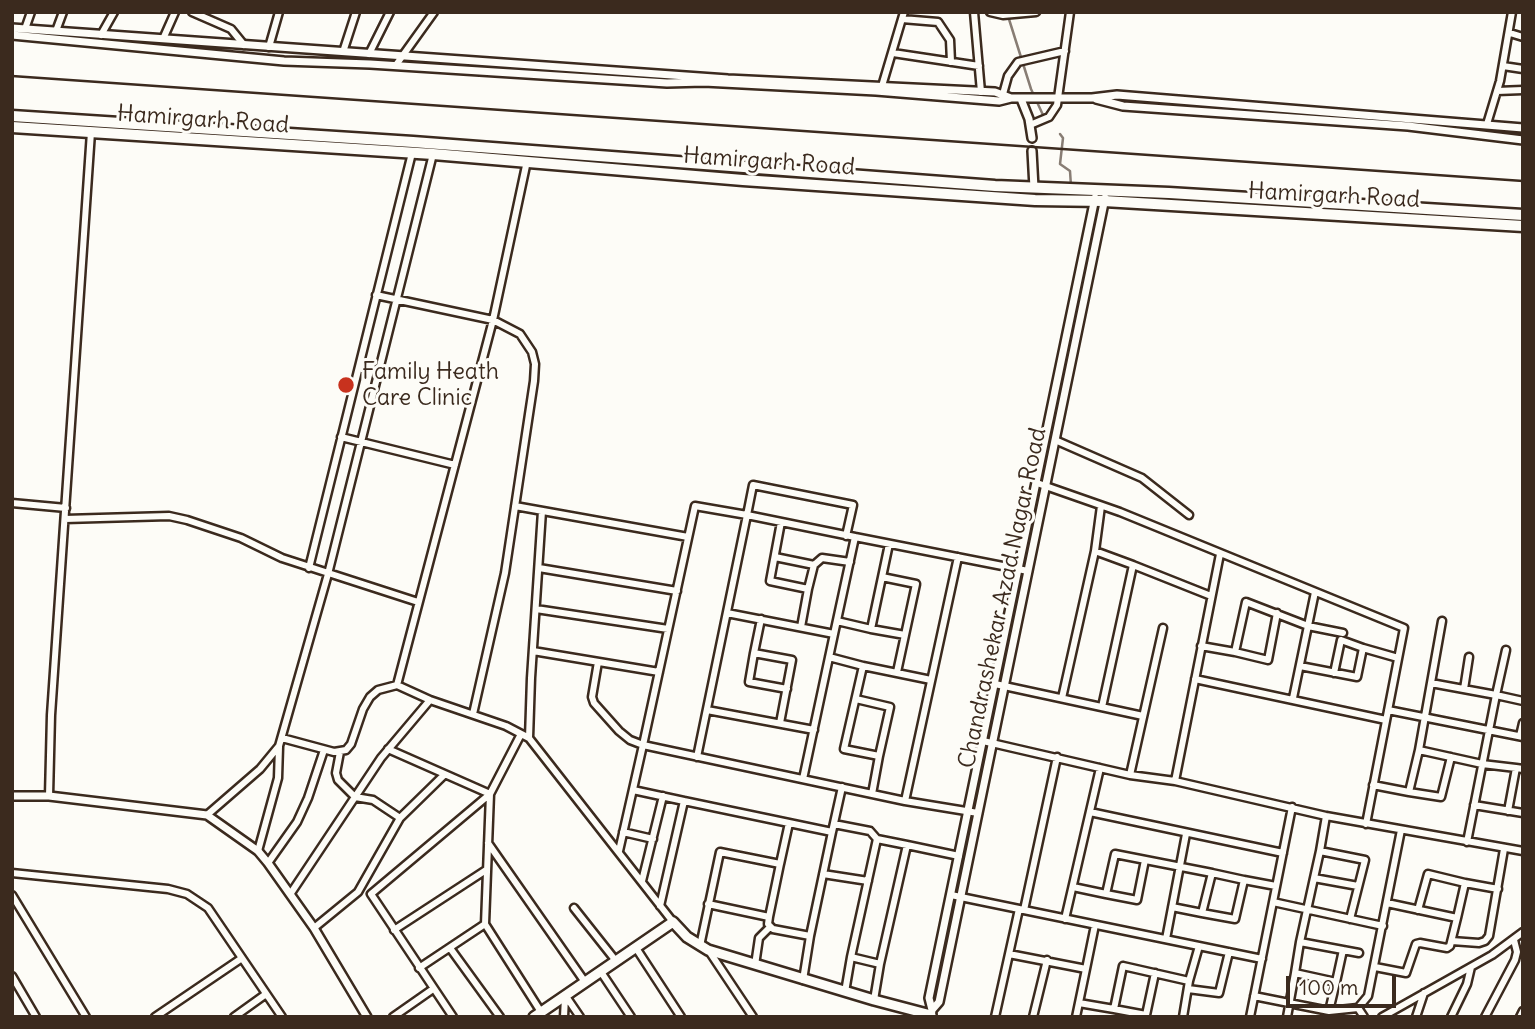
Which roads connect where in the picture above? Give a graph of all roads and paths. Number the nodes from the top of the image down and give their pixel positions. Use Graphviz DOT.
graph roads {
  1 [pos="31,12"];
  2 [pos="63,12"];
  3 [pos="114,12"];
  4 [pos="174,12"];
  5 [pos="192,12"];
  6 [pos="279,12"];
  7 [pos="356,12"];
  8 [pos="390,12"];
  9 [pos="434,12"];
  10 [pos="974,12"];
  11 [pos="992,12"];
  12 [pos="1036,12"];
  13 [pos="1070,12"];
  14 [pos="1513,12"];
  15 [pos="1523,14"];
  16 [pos="903,15"];
  17 [pos="12,28"];
  18 [pos="25,29"];
  19 [pos="56,31"];
  20 [pos="1510,33"];
  21 [pos="101,34"];
  22 [pos="12,35"];
  23 [pos="1523,37"];
  24 [pos="163,39"];
  25 [pos="244,45"];
  26 [pos="269,47"];
  27 [pos="1065,51"];
  28 [pos="343,52"];
  29 [pos="893,52"];
  30 [pos="369,54"];
  31 [pos="403,56"];
  32 [pos="951,62"];
  33 [pos="396,65"];
  34 [pos="979,66"];
  35 [pos="1503,66"];
  36 [pos="1523,69"];
  37 [pos="883,86"];
  38 [pos="1523,90"];
  39 [pos="1497,91"];
  40 [pos="981,92"];
  41 [pos="1003,94"];
  42 [pos="1011,98"];
  43 [pos="1054,98"];
  44 [pos="1093,98"];
  45 [pos="1025,99"];
  46 [pos="12,116"];
  47 [pos="1487,124"];
  48 [pos="1030,125"];
  49 [pos="12,127"];
  50 [pos="1523,128"];
  51 [pos="91,132"];
  52 [pos="1032,138"];
  53 [pos="1523,140"];
  54 [pos="1032,151"];
  55 [pos="412,153"];
  56 [pos="433,154"];
  57 [pos="529,156"];
  58 [pos="1034,188"];
  59 [pos="1101,195"];
  60 [pos="1523,215"];
  61 [pos="1523,226"];
  62 [pos="376,295"];
  63 [pos="395,301"];
  64 [pos="493,320"];
  65 [pos="341,437"];
  66 [pos="1055,440"];
  67 [pos="360,442"];
  68 [pos="455,465"];
  69 [pos="1037,483"];
  70 [pos="1046,486"];
  71 [pos="12,503"];
  72 [pos="515,506"];
  73 [pos="1101,506"];
  74 [pos="66,508"];
  75 [pos="542,511"];
  76 [pos="747,515"];
  77 [pos="1189,515"];
  78 [pos="65,519"];
  79 [pos="781,522"];
  80 [pos="846,536"];
  81 [pos="688,537"];
  82 [pos="855,537"];
  83 [pos="889,544"];
  84 [pos="1095,551"];
  85 [pos="1220,554"];
  86 [pos="775,557"];
  87 [pos="958,557"];
  88 [pos="850,562"];
  89 [pos="814,565"];
  90 [pos="1133,565"];
  91 [pos="309,568"];
  92 [pos="539,568"];
  93 [pos="1019,569"];
  94 [pos="1028,571"];
  95 [pos="328,574"];
  96 [pos="882,577"];
  97 [pos="808,589"];
  98 [pos="677,591"];
  99 [pos="1315,592"];
  100 [pos="1211,596"];
  101 [pos="418,603"];
  102 [pos="536,609"];
  103 [pos="727,613"];
  104 [pos="1277,613"];
  105 [pos="761,619"];
  106 [pos="837,621"];
  107 [pos="1442,621"];
  108 [pos="1308,626"];
  109 [pos="801,627"];
  110 [pos="1163,628"];
  111 [pos="668,629"];
  112 [pos="871,629"];
  113 [pos="1343,633"];
  114 [pos="834,634"];
  115 [pos="905,635"];
  116 [pos="1201,646"];
  117 [pos="1363,648"];
  118 [pos="1506,650"];
  119 [pos="533,651"];
  120 [pos="1235,652"];
  121 [pos="754,653"];
  122 [pos="829,657"];
  123 [pos="1469,657"];
  124 [pos="1398,658"];
  125 [pos="598,662"];
  126 [pos="863,666"];
  127 [pos="1300,666"];
  128 [pos="659,672"];
  129 [pos="897,672"];
  130 [pos="1334,673"];
  131 [pos="1195,679"];
  132 [pos="931,680"];
  133 [pos="1430,683"];
  134 [pos="995,684"];
  135 [pos="397,685"];
  136 [pos="1004,686"];
  137 [pos="787,689"];
  138 [pos="1464,689"];
  139 [pos="1496,695"];
  140 [pos="1062,698"];
  141 [pos="1293,698"];
  142 [pos="856,699"];
  143 [pos="430,700"];
  144 [pos="1523,701"];
  145 [pos="1102,707"];
  146 [pos="707,710"];
  147 [pos="1388,710"];
  148 [pos="473,714"];
  149 [pos="1143,716"];
  150 [pos="1424,717"];
  151 [pos="1386,720"];
  152 [pos="780,723"];
  153 [pos="1523,723"];
  154 [pos="814,730"];
  155 [pos="1489,730"];
  156 [pos="522,734"];
  157 [pos="1521,736"];
  158 [pos="282,738"];
  159 [pos="529,738"];
  160 [pos="983,741"];
  161 [pos="992,743"];
  162 [pos="643,745"];
  163 [pos="279,746"];
  164 [pos="388,749"];
  165 [pos="324,750"];
  166 [pos="1419,750"];
  167 [pos="340,752"];
  168 [pos="879,756"];
  169 [pos="697,757"];
  170 [pos="1056,757"];
  171 [pos="1451,757"];
  172 [pos="1482,764"];
  173 [pos="1100,768"];
  174 [pos="1519,769"];
  175 [pos="444,775"];
  176 [pos="1130,775"];
  177 [pos="803,779"];
  178 [pos="1175,781"];
  179 [pos="1373,785"];
  180 [pos="842,788"];
  181 [pos="633,790"];
  182 [pos="1409,792"];
  183 [pos="490,794"];
  184 [pos="872,794"];
  185 [pos="12,796"];
  186 [pos="49,796"];
  187 [pos="663,796"];
  188 [pos="355,797"];
  189 [pos="684,800"];
  190 [pos="905,801"];
  191 [pos="1474,805"];
  192 [pos="1292,807"];
  193 [pos="1508,811"];
  194 [pos="968,812"];
  195 [pos="1090,812"];
  196 [pos="978,813"];
  197 [pos="1523,813"];
  198 [pos="207,814"];
  199 [pos="1326,816"];
  200 [pos="400,818"];
  201 [pos="789,823"];
  202 [pos="1366,824"];
  203 [pos="833,828"];
  204 [pos="1401,830"];
  205 [pos="623,832"];
  206 [pos="1186,834"];
  207 [pos="653,839"];
  208 [pos="877,839"];
  209 [pos="487,842"];
  210 [pos="1466,842"];
  211 [pos="907,845"];
  212 [pos="1504,849"];
  213 [pos="258,851"];
  214 [pos="619,851"];
  215 [pos="1320,851"];
  216 [pos="1523,851"];
  217 [pos="1283,853"];
  218 [pos="959,856"];
  219 [pos="1145,860"];
  220 [pos="268,863"];
  221 [pos="780,864"];
  222 [pos="1179,867"];
  223 [pos="486,870"];
  224 [pos="12,873"];
  225 [pos="1212,873"];
  226 [pos="823,874"];
  227 [pos="1314,878"];
  228 [pos="1244,880"];
  229 [pos="642,881"];
  230 [pos="868,881"];
  231 [pos="1465,883"];
  232 [pos="365,884"];
  233 [pos="1276,886"];
  234 [pos="1358,886"];
  235 [pos="1073,887"];
  236 [pos="1498,889"];
  237 [pos="291,893"];
  238 [pos="372,894"];
  239 [pos="1106,894"];
  240 [pos="12,895"];
  241 [pos="951,895"];
  242 [pos="960,897"];
  243 [pos="1273,902"];
  244 [pos="1387,903"];
  245 [pos="708,904"];
  246 [pos="660,906"];
  247 [pos="1172,907"];
  248 [pos="574,908"];
  249 [pos="21,910"];
  250 [pos="1022,910"];
  251 [pos="1307,910"];
  252 [pos="1418,910"];
  253 [pos="1202,913"];
  254 [pos="12,915"];
  255 [pos="769,917"];
  256 [pos="1457,918"];
  257 [pos="1065,919"];
  258 [pos="1350,919"];
  259 [pos="673,922"];
  260 [pos="485,924"];
  261 [pos="1095,925"];
  262 [pos="1382,926"];
  263 [pos="770,927"];
  264 [pos="314,928"];
  265 [pos="394,930"];
  266 [pos="1523,932"];
  267 [pos="810,936"];
  268 [pos="1166,939"];
  269 [pos="1514,940"];
  270 [pos="1451,941"];
  271 [pos="1300,942"];
  272 [pos="1199,946"];
  273 [pos="450,948"];
  274 [pos="636,948"];
  275 [pos="704,948"];
  276 [pos="1343,950"];
  277 [pos="1229,952"];
  278 [pos="1359,953"];
  279 [pos="1009,954"];
  280 [pos="851,957"];
  281 [pos="242,958"];
  282 [pos="1262,959"];
  283 [pos="1047,960"];
  284 [pos="616,961"];
  285 [pos="880,964"];
  286 [pos="755,965"];
  287 [pos="1471,967"];
  288 [pos="419,968"];
  289 [pos="1375,968"];
  290 [pos="1086,969"];
  291 [pos="601,972"];
  292 [pos="1155,973"];
  293 [pos="1295,973"];
  294 [pos="12,975"];
  295 [pos="803,979"];
  296 [pos="1189,981"];
  297 [pos="585,982"];
  298 [pos="1336,982"];
  299 [pos="433,989"];
  300 [pos="1188,989"];
  301 [pos="845,992"];
  302 [pos="1424,993"];
  303 [pos="266,994"];
  304 [pos="565,995"];
  305 [pos="1254,996"];
  306 [pos="874,1000"];
  307 [pos="1079,1003"];
  308 [pos="1289,1003"];
  309 [pos="1114,1009"];
  310 [pos="1329,1011"];
  311 [pos="1523,1011"];
  312 [pos="1361,1012"];
  313 [pos="1317,1013"];
  314 [pos="538,1014"];
  315 [pos="931,1014"];
  316 [pos="36,1017"];
  317 [pos="86,1017"];
  318 [pos="155,1017"];
  319 [pos="234,1017"];
  320 [pos="282,1017"];
  321 [pos="367,1017"];
  322 [pos="393,1017"];
  323 [pos="453,1017"];
  324 [pos="500,1017"];
  325 [pos="564,1017"];
  326 [pos="580,1017"];
  327 [pos="631,1017"];
  328 [pos="681,1017"];
  329 [pos="752,1017"];
  330 [pos="995,1017"];
  331 [pos="1033,1017"];
  332 [pos="1076,1017"];
  333 [pos="1183,1017"];
  334 [pos="1250,1017"];
  335 [pos="1286,1017"];
  336 [pos="1382,1017"];
  337 [pos="1416,1017"];
  338 [pos="1451,1017"];
  339 [pos="1485,1017"];
  340 [pos="1520,1017"];
  1 -- 18 [label="street"];
  2 -- 19 [label="street"];
  3 -- 21 [label="street"];
  4 -- 24 [label="street"];
  5 -- 25 [label="street"];
  6 -- 26 [label="street"];
  7 -- 28 [label="street"];
  8 -- 30 [label="street"];
  9 -- 31 [label="street"];
  10 -- 34 [label="street"];
  11 -- 12 [label="street"];
  13 -- 27 [label="street"];
  14 -- 15 [label="street"];
  14 -- 20 [label="street"];
  16 -- 29 [label="street"];
  16 -- 32 [label="street"];
  17 -- 18 [label="street"];
  18 -- 19 [label="street"];
  19 -- 21 [label="street"];
  20 -- 23 [label="street"];
  20 -- 35 [label="street"];
  21 -- 24 [label="street"];
  22 -- 33 [label="street"];
  24 -- 25 [label="street"];
  25 -- 26 [label="street"];
  26 -- 28 [label="street"];
  27 -- 41 [label="street"];
  27 -- 43 [label="street"];
  28 -- 30 [label="street"];
  29 -- 32 [label="street"];
  29 -- 37 [label="street"];
  30 -- 31 [label="street"];
  31 -- 33 [label="street"];
  31 -- 37 [label="street"];
  32 -- 34 [label="street"];
  33 -- 42 [label="street"];
  34 -- 40 [label="street"];
  35 -- 36 [label="street"];
  35 -- 39 [label="street"];
  37 -- 40 [label="street"];
  38 -- 39 [label="street"];
  39 -- 47 [label="street"];
  40 -- 41 [label="street"];
  41 -- 42 [label="street"];
  42 -- 45 [label="street"];
  43 -- 44 [label="street"];
  43 -- 45 [label="street"];
  43 -- 48 [label="street"];
  44 -- 47 [label="street"];
  44 -- 53 [label="street"];
  45 -- 48 [label="street"];
  46 -- 57 [label="main road, Hamirgarh Road"];
  47 -- 50 [label="street"];
  48 -- 52 [label="street"];
  49 -- 51 [label="main road, Hamirgarh Road"];
  51 -- 55 [label="main road, Hamirgarh Road"];
  51 -- 74 [label="street"];
  54 -- 58 [label="street"];
  55 -- 56 [label="main road, Hamirgarh Road"];
  55 -- 62 [label="street"];
  56 -- 57 [label="main road, Hamirgarh Road"];
  56 -- 63 [label="street"];
  57 -- 58 [label="main road, Hamirgarh Road"];
  57 -- 59 [label="main road, Hamirgarh Road"];
  57 -- 64 [label="street"];
  58 -- 59 [label="main road, Hamirgarh Road"];
  59 -- 60 [label="main road, Hamirgarh Road"];
  59 -- 61 [label="main road, Hamirgarh Road"];
  59 -- 66 [label="street, Chandrashekar Azad Nagar Road"];
  59 -- 69 [label="street, Chandrashekar Azad Nagar Road"];
  62 -- 63 [label="street"];
  62 -- 65 [label="street"];
  63 -- 64 [label="street"];
  63 -- 67 [label="street"];
  64 -- 68 [label="street"];
  64 -- 72 [label="street"];
  65 -- 67 [label="street"];
  65 -- 91 [label="street"];
  66 -- 70 [label="street, Chandrashekar Azad Nagar Road"];
  66 -- 77 [label="street"];
  67 -- 68 [label="street"];
  67 -- 95 [label="street"];
  68 -- 101 [label="street"];
  69 -- 70 [label="street"];
  69 -- 93 [label="street, Chandrashekar Azad Nagar Road"];
  70 -- 73 [label="street"];
  70 -- 94 [label="street, Chandrashekar Azad Nagar Road"];
  71 -- 74 [label="street"];
  72 -- 75 [label="street"];
  72 -- 148 [label="street"];
  73 -- 84 [label="street"];
  73 -- 85 [label="street"];
  74 -- 78 [label="street"];
  75 -- 81 [label="street"];
  75 -- 92 [label="street"];
  76 -- 79 [label="street"];
  76 -- 80 [label="street"];
  76 -- 81 [label="street"];
  76 -- 103 [label="street"];
  78 -- 91 [label="street"];
  78 -- 186 [label="street"];
  79 -- 80 [label="street"];
  79 -- 86 [label="street"];
  80 -- 82 [label="street"];
  81 -- 98 [label="street"];
  82 -- 83 [label="street"];
  82 -- 88 [label="street"];
  83 -- 87 [label="street"];
  83 -- 96 [label="street"];
  84 -- 90 [label="street"];
  84 -- 140 [label="street"];
  85 -- 99 [label="street"];
  85 -- 100 [label="street"];
  86 -- 89 [label="street"];
  86 -- 97 [label="street"];
  87 -- 93 [label="street"];
  87 -- 132 [label="street"];
  88 -- 89 [label="street"];
  88 -- 106 [label="street"];
  89 -- 97 [label="street"];
  90 -- 100 [label="street"];
  90 -- 145 [label="street"];
  91 -- 95 [label="street"];
  92 -- 98 [label="street"];
  92 -- 102 [label="street"];
  93 -- 94 [label="street"];
  93 -- 134 [label="street, Chandrashekar Azad Nagar Road"];
  94 -- 136 [label="street, Chandrashekar Azad Nagar Road"];
  95 -- 101 [label="street"];
  95 -- 158 [label="street"];
  96 -- 112 [label="street"];
  96 -- 115 [label="street"];
  97 -- 109 [label="street"];
  98 -- 111 [label="street"];
  99 -- 108 [label="street"];
  99 -- 124 [label="street"];
  100 -- 116 [label="street"];
  101 -- 135 [label="street"];
  102 -- 111 [label="street"];
  102 -- 119 [label="street"];
  103 -- 105 [label="street"];
  103 -- 146 [label="street"];
  104 -- 108 [label="street"];
  104 -- 120 [label="street"];
  104 -- 120 [label="street"];
  105 -- 109 [label="street"];
  105 -- 121 [label="street"];
  106 -- 112 [label="street"];
  106 -- 114 [label="street"];
  107 -- 133 [label="street"];
  108 -- 113 [label="street"];
  108 -- 127 [label="street"];
  109 -- 114 [label="street"];
  110 -- 149 [label="street"];
  111 -- 128 [label="street"];
  112 -- 115 [label="street"];
  114 -- 122 [label="street"];
  115 -- 129 [label="street"];
  116 -- 120 [label="street"];
  116 -- 131 [label="street"];
  117 -- 124 [label="street"];
  117 -- 130 [label="street"];
  117 -- 130 [label="street"];
  118 -- 139 [label="street"];
  119 -- 125 [label="street"];
  119 -- 159 [label="street"];
  121 -- 137 [label="street"];
  121 -- 137 [label="street"];
  122 -- 126 [label="street"];
  122 -- 154 [label="street"];
  123 -- 138 [label="street"];
  124 -- 147 [label="street"];
  125 -- 128 [label="street"];
  125 -- 162 [label="street"];
  126 -- 129 [label="street"];
  126 -- 142 [label="street"];
  127 -- 130 [label="street"];
  127 -- 141 [label="street"];
  128 -- 162 [label="street"];
  129 -- 132 [label="street"];
  131 -- 141 [label="street"];
  131 -- 178 [label="street"];
  132 -- 190 [label="street"];
  133 -- 138 [label="street"];
  133 -- 150 [label="street"];
  134 -- 136 [label="street"];
  134 -- 160 [label="street, Chandrashekar Azad Nagar Road"];
  135 -- 143 [label="street"];
  135 -- 167 [label="street"];
  136 -- 140 [label="street"];
  136 -- 161 [label="street, Chandrashekar Azad Nagar Road"];
  137 -- 152 [label="street"];
  138 -- 139 [label="street"];
  139 -- 144 [label="street"];
  139 -- 155 [label="street"];
  140 -- 145 [label="street"];
  141 -- 151 [label="street"];
  142 -- 168 [label="street"];
  142 -- 168 [label="street"];
  143 -- 148 [label="street"];
  143 -- 164 [label="street"];
  145 -- 149 [label="street"];
  146 -- 152 [label="street"];
  146 -- 169 [label="street"];
  147 -- 150 [label="street"];
  147 -- 151 [label="street"];
  148 -- 156 [label="street"];
  149 -- 176 [label="street"];
  150 -- 155 [label="street"];
  150 -- 166 [label="street"];
  151 -- 179 [label="street"];
  152 -- 154 [label="street"];
  153 -- 157 [label="street"];
  154 -- 177 [label="street"];
  155 -- 157 [label="street"];
  155 -- 172 [label="street"];
  156 -- 159 [label="street"];
  156 -- 183 [label="street"];
  158 -- 163 [label="street"];
  158 -- 165 [label="street"];
  159 -- 214 [label="street"];
  160 -- 161 [label="street"];
  160 -- 194 [label="street, Chandrashekar Azad Nagar Road"];
  161 -- 170 [label="street"];
  161 -- 196 [label="street, Chandrashekar Azad Nagar Road"];
  162 -- 169 [label="street"];
  162 -- 181 [label="street"];
  163 -- 198 [label="street"];
  163 -- 213 [label="street"];
  164 -- 175 [label="street"];
  164 -- 188 [label="street"];
  165 -- 167 [label="street"];
  165 -- 220 [label="street"];
  166 -- 171 [label="street"];
  166 -- 182 [label="street"];
  167 -- 188 [label="street"];
  168 -- 184 [label="street"];
  169 -- 177 [label="street"];
  170 -- 173 [label="street"];
  170 -- 250 [label="street"];
  171 -- 172 [label="street"];
  171 -- 182 [label="street"];
  172 -- 174 [label="street"];
  172 -- 191 [label="street"];
  173 -- 176 [label="street"];
  173 -- 195 [label="street"];
  174 -- 193 [label="street"];
  175 -- 183 [label="street"];
  175 -- 200 [label="street"];
  176 -- 178 [label="street"];
  177 -- 180 [label="street"];
  178 -- 192 [label="street"];
  179 -- 182 [label="street"];
  179 -- 202 [label="street"];
  180 -- 184 [label="street"];
  180 -- 203 [label="street"];
  181 -- 187 [label="street"];
  181 -- 205 [label="street"];
  183 -- 209 [label="street"];
  183 -- 238 [label="street"];
  184 -- 190 [label="street"];
  185 -- 186 [label="street"];
  186 -- 198 [label="street"];
  187 -- 189 [label="street"];
  187 -- 207 [label="street"];
  188 -- 200 [label="street"];
  188 -- 237 [label="street"];
  189 -- 201 [label="street"];
  189 -- 246 [label="street"];
  190 -- 194 [label="street"];
  191 -- 193 [label="street"];
  191 -- 210 [label="street"];
  192 -- 199 [label="street"];
  192 -- 217 [label="street"];
  193 -- 197 [label="street"];
  194 -- 196 [label="street"];
  194 -- 218 [label="street, Chandrashekar Azad Nagar Road"];
  195 -- 206 [label="street"];
  195 -- 235 [label="street"];
  196 -- 242 [label="street, Chandrashekar Azad Nagar Road"];
  198 -- 213 [label="street"];
  199 -- 202 [label="street"];
  199 -- 215 [label="street"];
  200 -- 232 [label="street"];
  201 -- 203 [label="street"];
  201 -- 221 [label="street"];
  202 -- 204 [label="street"];
  203 -- 208 [label="street"];
  203 -- 226 [label="street"];
  204 -- 210 [label="street"];
  204 -- 244 [label="street"];
  205 -- 207 [label="street"];
  205 -- 214 [label="street"];
  206 -- 217 [label="street"];
  206 -- 222 [label="street"];
  207 -- 229 [label="street"];
  208 -- 211 [label="street"];
  208 -- 230 [label="street"];
  209 -- 223 [label="street"];
  209 -- 297 [label="street"];
  210 -- 212 [label="street"];
  211 -- 218 [label="street"];
  211 -- 285 [label="street"];
  212 -- 216 [label="street"];
  212 -- 236 [label="street"];
  213 -- 220 [label="street"];
  214 -- 229 [label="street"];
  215 -- 227 [label="street"];
  215 -- 234 [label="street"];
  217 -- 233 [label="street"];
  218 -- 241 [label="street, Chandrashekar Azad Nagar Road"];
  219 -- 222 [label="street"];
  219 -- 239 [label="street"];
  219 -- 239 [label="street"];
  220 -- 237 [label="street"];
  221 -- 245 [label="street"];
  221 -- 255 [label="street"];
  222 -- 225 [label="street"];
  222 -- 247 [label="street"];
  223 -- 260 [label="street"];
  223 -- 265 [label="street"];
  224 -- 281 [label="street"];
  225 -- 228 [label="street"];
  225 -- 253 [label="street"];
  226 -- 230 [label="street"];
  226 -- 267 [label="street"];
  227 -- 234 [label="street"];
  227 -- 251 [label="street"];
  228 -- 233 [label="street"];
  228 -- 253 [label="street"];
  229 -- 246 [label="street"];
  230 -- 280 [label="street"];
  231 -- 236 [label="street"];
  231 -- 252 [label="street"];
  231 -- 256 [label="street"];
  232 -- 238 [label="street"];
  232 -- 264 [label="street"];
  233 -- 243 [label="street"];
  234 -- 258 [label="street"];
  235 -- 239 [label="street"];
  235 -- 257 [label="street"];
  236 -- 270 [label="street"];
  237 -- 264 [label="street"];
  238 -- 265 [label="street"];
  240 -- 249 [label="street"];
  241 -- 242 [label="street"];
  241 -- 315 [label="street, Chandrashekar Azad Nagar Road"];
  242 -- 250 [label="street"];
  242 -- 315 [label="street, Chandrashekar Azad Nagar Road"];
  243 -- 251 [label="street"];
  243 -- 282 [label="street"];
  244 -- 252 [label="street"];
  244 -- 262 [label="street"];
  245 -- 255 [label="street"];
  245 -- 275 [label="street"];
  246 -- 259 [label="street"];
  247 -- 253 [label="street"];
  247 -- 268 [label="street"];
  248 -- 284 [label="street"];
  249 -- 254 [label="street"];
  249 -- 317 [label="street"];
  250 -- 257 [label="street"];
  250 -- 279 [label="street"];
  251 -- 258 [label="street"];
  251 -- 271 [label="street"];
  252 -- 256 [label="street"];
  255 -- 263 [label="street"];
  256 -- 270 [label="street"];
  257 -- 261 [label="street"];
  258 -- 262 [label="street"];
  259 -- 274 [label="main road"];
  259 -- 275 [label="main road"];
  260 -- 273 [label="street"];
  260 -- 314 [label="street"];
  261 -- 268 [label="street"];
  261 -- 290 [label="street"];
  262 -- 289 [label="street"];
  263 -- 267 [label="street"];
  263 -- 286 [label="street"];
  264 -- 321 [label="street"];
  265 -- 288 [label="street"];
  266 -- 269 [label="street"];
  267 -- 295 [label="street"];
  268 -- 272 [label="street"];
  269 -- 287 [label="street"];
  269 -- 339 [label="street"];
  270 -- 289 [label="street"];
  271 -- 276 [label="street"];
  271 -- 293 [label="street"];
  272 -- 277 [label="street"];
  272 -- 296 [label="street"];
  273 -- 288 [label="street"];
  273 -- 324 [label="street"];
  274 -- 284 [label="main road"];
  274 -- 328 [label="street"];
  275 -- 286 [label="main road"];
  275 -- 329 [label="street"];
  276 -- 278 [label="street"];
  276 -- 298 [label="street"];
  277 -- 282 [label="street"];
  277 -- 300 [label="street"];
  279 -- 283 [label="street"];
  279 -- 330 [label="street"];
  280 -- 285 [label="street"];
  280 -- 301 [label="street"];
  281 -- 303 [label="street"];
  281 -- 318 [label="street"];
  282 -- 305 [label="street"];
  283 -- 290 [label="street"];
  283 -- 331 [label="street"];
  284 -- 291 [label="main road"];
  285 -- 306 [label="street"];
  286 -- 295 [label="main road"];
  287 -- 302 [label="street"];
  287 -- 338 [label="street"];
  288 -- 299 [label="street"];
  289 -- 312 [label="street"];
  290 -- 307 [label="street"];
  291 -- 297 [label="main road"];
  291 -- 327 [label="street"];
  292 -- 296 [label="street"];
  292 -- 309 [label="street"];
  292 -- 309 [label="street"];
  293 -- 298 [label="street"];
  293 -- 308 [label="street"];
  294 -- 316 [label="street"];
  295 -- 301 [label="main road"];
  296 -- 300 [label="street"];
  297 -- 304 [label="main road"];
  298 -- 310 [label="street"];
  299 -- 322 [label="street"];
  299 -- 323 [label="street"];
  300 -- 333 [label="street"];
  301 -- 306 [label="main road"];
  302 -- 336 [label="street"];
  302 -- 337 [label="street"];
  303 -- 319 [label="street"];
  303 -- 320 [label="street"];
  304 -- 314 [label="main road"];
  304 -- 325 [label="street"];
  304 -- 326 [label="street"];
  305 -- 308 [label="street"];
  305 -- 334 [label="street"];
  306 -- 315 [label="main road"];
  307 -- 309 [label="street"];
  307 -- 332 [label="street"];
  308 -- 313 [label="street"];
  308 -- 335 [label="street"];
  310 -- 312 [label="street"];
  310 -- 313 [label="street"];
  311 -- 340 [label="street"];
}
